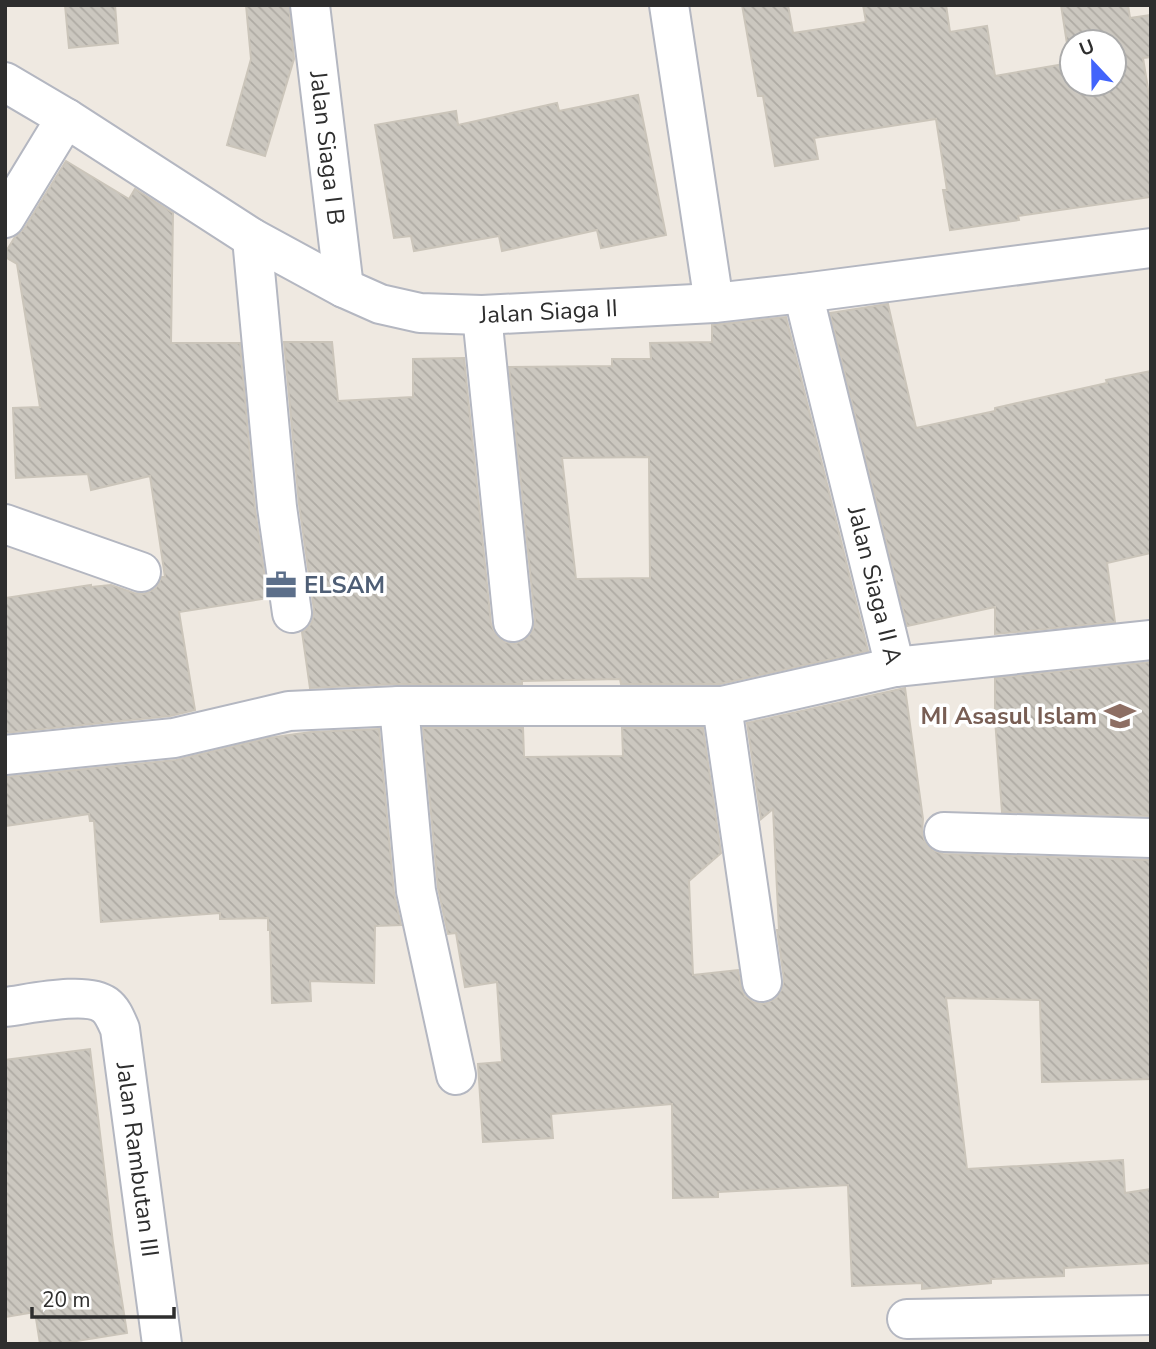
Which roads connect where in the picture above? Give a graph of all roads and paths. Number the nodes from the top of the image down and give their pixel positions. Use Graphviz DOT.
graph roads {
  1 [pos="310,5"];
  2 [pos="669,5"];
  3 [pos="5,82"];
  4 [pos="66,118"];
  5 [pos="5,218"];
  6 [pos="252,238"];
  7 [pos="1151,248"];
  8 [pos="344,288"];
  9 [pos="803,293"];
  10 [pos="714,303"];
  11 [pos="482,315"];
  12 [pos="5,524"];
  13 [pos="141,572"];
  14 [pos="292,613"];
  15 [pos="513,622"];
  16 [pos="1151,640"];
  17 [pos="895,667"];
  18 [pos="399,706"];
  19 [pos="722,706"];
  20 [pos="5,755"];
  21 [pos="944,832"];
  22 [pos="1151,838"];
  23 [pos="762,982"];
  24 [pos="5,1007"];
  25 [pos="456,1075"];
  26 [pos="1151,1315"];
  27 [pos="907,1318"];
  28 [pos="162,1344"];
  1 -- 8 [label="street, Jalan Siaga I B"];
  2 -- 10 [label="street"];
  3 -- 4 [label="street, Jalan Siaga II"];
  4 -- 5 [label="street"];
  4 -- 6 [label="street, Jalan Siaga II"];
  6 -- 8 [label="street, Jalan Siaga II"];
  6 -- 14 [label="street"];
  7 -- 9 [label="street, Jalan Siaga II"];
  8 -- 11 [label="street, Jalan Siaga II"];
  9 -- 10 [label="street, Jalan Siaga II"];
  9 -- 17 [label="street, Jalan Siaga II A"];
  10 -- 11 [label="street, Jalan Siaga II"];
  11 -- 15 [label="street"];
  12 -- 13 [label="street"];
  16 -- 17 [label="street, Jalan Siaga II A"];
  17 -- 19 [label="street"];
  18 -- 19 [label="street"];
  18 -- 20 [label="street"];
  18 -- 25 [label="street"];
  19 -- 23 [label="street"];
  21 -- 22 [label="street"];
  24 -- 28 [label="street, Jalan Rambutan III"];
  26 -- 27 [label="street"];
}
